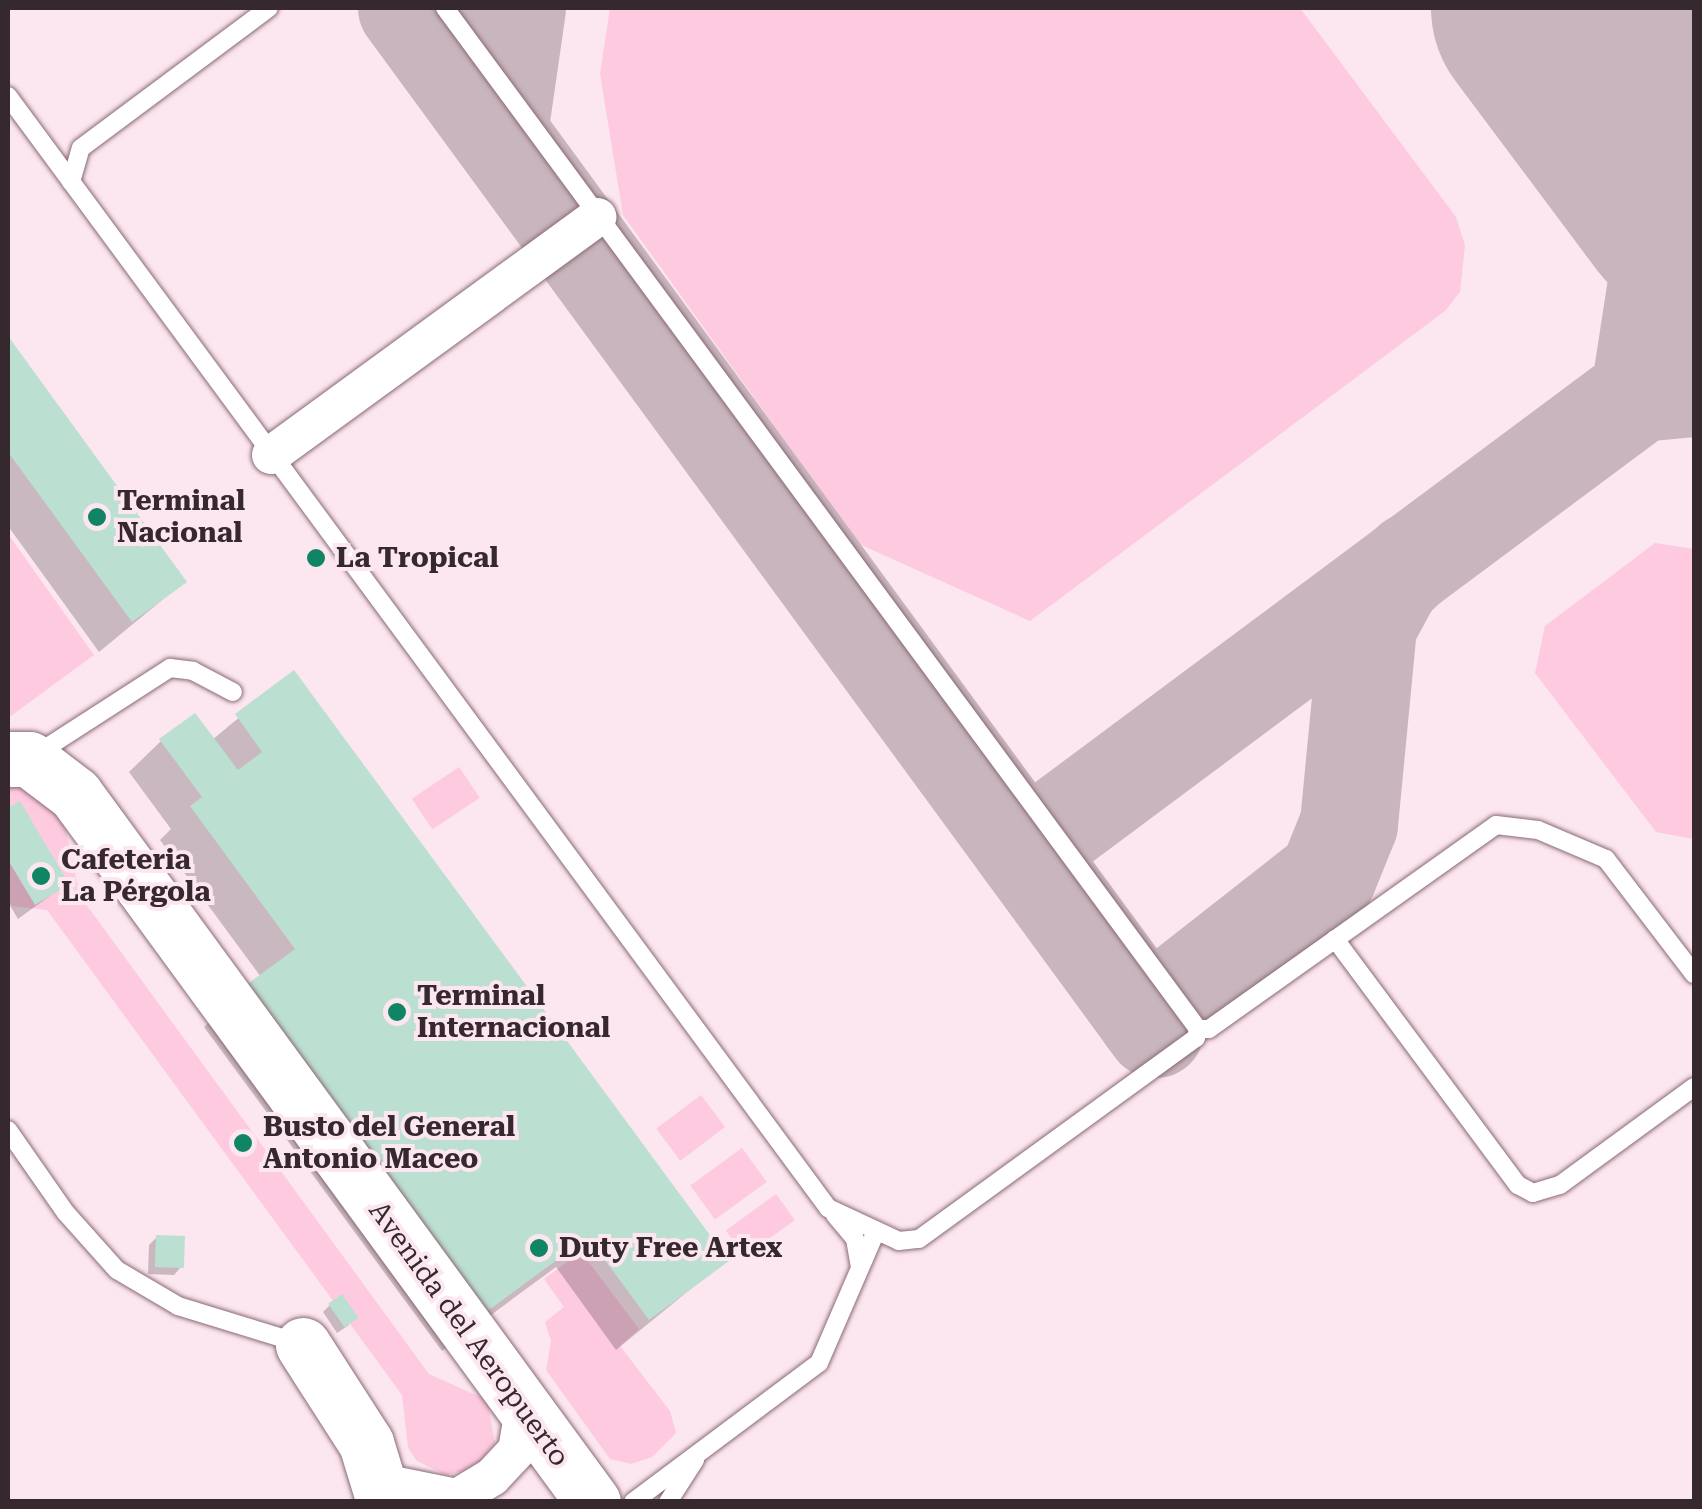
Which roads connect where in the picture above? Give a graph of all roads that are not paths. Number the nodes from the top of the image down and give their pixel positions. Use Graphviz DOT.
graph roads {
  1 [pos="269,8"];
  2 [pos="445,8"];
  3 [pos="8,96"];
  4 [pos="81,148"];
  5 [pos="48,150"];
  6 [pos="71,182"];
  7 [pos="598,217"];
  8 [pos="271,455"];
  9 [pos="233,692"];
  10 [pos="18,759"];
  11 [pos="1335,939"];
  12 [pos="1694,974"];
  13 [pos="1198,1029"];
  14 [pos="1694,1087"];
  15 [pos="8,1130"];
  16 [pos="828,1208"];
  17 [pos="876,1230"];
  18 [pos="910,1242"];
  19 [pos="859,1271"];
  20 [pos="304,1345"];
  21 [pos="524,1412"];
  22 [pos="706,1444"];
  23 [pos="384,1492"];
  24 [pos="593,1502"];
  25 [pos="633,1502"];
  26 [pos="668,1502"];
  1 -- 4 [label="lane"];
  2 -- 7 [label="lane"];
  3 -- 5 [label="lane"];
  4 -- 5 [label="lane"];
  4 -- 6 [label="lane"];
  5 -- 6 [label="lane"];
  6 -- 8 [label="lane"];
  7 -- 8 [label="street"];
  7 -- 13 [label="lane"];
  8 -- 16 [label="lane"];
  9 -- 10 [label="lane"];
  10 -- 21 [label="main road, Avenida del Aeropuerto"];
  11 -- 12 [label="lane"];
  11 -- 13 [label="lane"];
  11 -- 14 [label="lane"];
  13 -- 18 [label="lane"];
  15 -- 20 [label="lane"];
  16 -- 17 [label="lane"];
  16 -- 19 [label="lane"];
  17 -- 18 [label="lane"];
  17 -- 19 [label="lane"];
  18 -- 19 [label="lane"];
  19 -- 22 [label="lane"];
  20 -- 23 [label="main road"];
  21 -- 23 [label="street"];
  21 -- 24 [label="main road, Avenida del Aeropuerto"];
  22 -- 25 [label="lane"];
  22 -- 26 [label="lane"];
}
